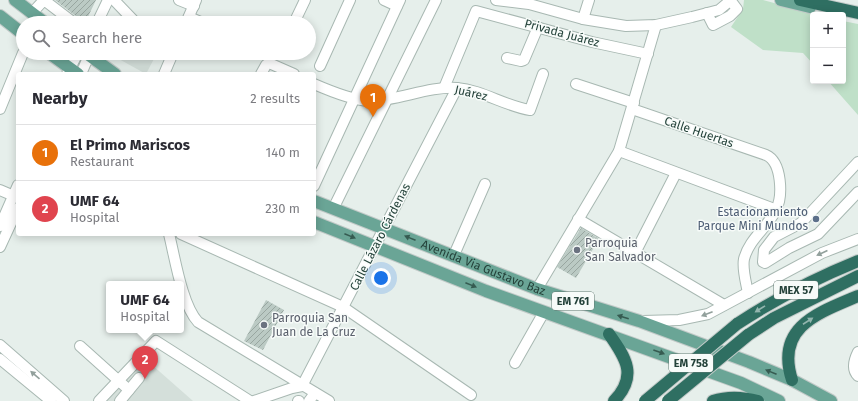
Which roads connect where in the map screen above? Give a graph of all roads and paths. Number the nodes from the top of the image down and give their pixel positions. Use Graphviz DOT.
graph roads {
  1 [pos="15,0"];
  2 [pos="44,0"];
  3 [pos="108,0"];
  4 [pos="114,0"];
  5 [pos="179,0"];
  6 [pos="305,0"];
  7 [pos="350,0"];
  8 [pos="384,0"];
  9 [pos="436,0"];
  10 [pos="496,0"];
  11 [pos="589,0"];
  12 [pos="731,0"];
  13 [pos="781,0"];
  14 [pos="800,0"];
  15 [pos="530,2"];
  16 [pos="195,3"];
  17 [pos="399,3"];
  18 [pos="32,13"];
  19 [pos="858,14"];
  20 [pos="0,16"];
  21 [pos="36,16"];
  22 [pos="65,16"];
  23 [pos="100,16"];
  24 [pos="129,16"];
  25 [pos="190,16"];
  26 [pos="297,16"];
  27 [pos="858,17"];
  28 [pos="583,19"];
  29 [pos="656,25"];
  30 [pos="538,27"];
  31 [pos="16,29"];
  32 [pos="648,54"];
  33 [pos="507,58"];
  34 [pos="21,60"];
  35 [pos="58,60"];
  36 [pos="77,60"];
  37 [pos="84,60"];
  38 [pos="97,60"];
  39 [pos="170,60"];
  40 [pos="320,66"];
  41 [pos="73,72"];
  42 [pos="74,72"];
  43 [pos="75,72"];
  44 [pos="112,72"];
  45 [pos="165,72"];
  46 [pos="262,72"];
  47 [pos="289,72"];
  48 [pos="543,74"];
  49 [pos="316,84"];
  50 [pos="576,84"];
  51 [pos="444,88"];
  52 [pos="457,88"];
  53 [pos="387,98"];
  54 [pos="355,99"];
  55 [pos="633,106"];
  56 [pos="0,109"];
  57 [pos="619,151"];
  58 [pos="858,162"];
  59 [pos="676,173"];
  60 [pos="316,182"];
  61 [pos="485,184"];
  62 [pos="0,190"];
  63 [pos="16,190"];
  64 [pos="858,192"];
  65 [pos="14,196"];
  66 [pos="316,202"];
  67 [pos="333,208"];
  68 [pos="777,210"];
  69 [pos="16,212"];
  70 [pos="578,219"];
  71 [pos="316,223"];
  72 [pos="0,226"];
  73 [pos="385,228"];
  74 [pos="170,236"];
  75 [pos="185,236"];
  76 [pos="858,239"];
  77 [pos="375,246"];
  78 [pos="0,247"];
  79 [pos="635,253"];
  80 [pos="454,255"];
  81 [pos="858,261"];
  82 [pos="858,276"];
  83 [pos="181,281"];
  84 [pos="537,289"];
  85 [pos="184,291"];
  86 [pos="748,293"];
  87 [pos="858,296"];
  88 [pos="724,305"];
  89 [pos="343,307"];
  90 [pos="544,312"];
  91 [pos="639,322"];
  92 [pos="738,324"];
  93 [pos="609,334"];
  94 [pos="0,345"];
  95 [pos="80,346"];
  96 [pos="858,352"];
  97 [pos="0,359"];
  98 [pos="515,363"];
  99 [pos="858,376"];
  100 [pos="139,378"];
  101 [pos="118,380"];
  102 [pos="792,380"];
  103 [pos="302,386"];
  104 [pos="129,390"];
  105 [pos="471,395"];
  106 [pos="312,397"];
  107 [pos="51,401"];
  108 [pos="64,401"];
  109 [pos="100,401"];
  110 [pos="120,401"];
  111 [pos="250,401"];
  112 [pos="254,401"];
  113 [pos="329,401"];
  114 [pos="614,401"];
  115 [pos="645,401"];
  116 [pos="668,401"];
  117 [pos="713,401"];
  118 [pos="758,401"];
  119 [pos="779,401"];
  120 [pos="831,401"];
  1 -- 18 [label="main road"];
  2 -- 18 [label="street"];
  2 -- 22 [label="street"];
  3 -- 23 [label="street"];
  4 -- 24 [label="street"];
  5 -- 16 [label="street"];
  6 -- 26 [label="street"];
  7 -- 40 [label="street"];
  8 -- 17 [label="street"];
  9 -- 53 [label="street"];
  10 -- 15 [label="street"];
  11 -- 28 [label="street"];
  12 -- 29 [label="street"];
  13 -- 27 [label="main road"];
  14 -- 19 [label="highway"];
  15 -- 28 [label="street"];
  16 -- 25 [label="street"];
  17 -- 54 [label="street"];
  18 -- 21 [label="main road"];
  20 -- 31 [label="main road"];
  28 -- 29 [label="street"];
  29 -- 32 [label="street"];
  30 -- 32 [label="street, Privada Juárez"];
  30 -- 33 [label="street"];
  30 -- 51 [label="street, Privada Juárez"];
  32 -- 55 [label="street"];
  34 -- 56 [label="street"];
  35 -- 41 [label="main road"];
  36 -- 42 [label="street"];
  37 -- 43 [label="street"];
  38 -- 44 [label="main road"];
  39 -- 45 [label="street"];
  46 -- 47 [label="street"];
  48 -- 52 [label="street, Juárez"];
  49 -- 54 [label="street, Juárez"];
  50 -- 55 [label="street, Calle Huertas"];
  51 -- 52 [label="street, Juárez"];
  51 -- 53 [label="street, Juárez"];
  52 -- 73 [label="street, Calle Lázaro Cárdenas"];
  53 -- 54 [label="street, Juárez"];
  53 -- 67 [label="street"];
  54 -- 60 [label="street"];
  55 -- 57 [label="street"];
  55 -- 68 [label="street, Calle Huertas"];
  57 -- 59 [label="street"];
  57 -- 70 [label="street"];
  58 -- 64 [label="street"];
  59 -- 68 [label="street"];
  59 -- 79 [label="street"];
  61 -- 80 [label="street"];
  62 -- 65 [label="street"];
  63 -- 65 [label="street"];
  65 -- 72 [label="street"];
  66 -- 67 [label="main road, Avenida Via Gustavo Baz / EM 761"];
  67 -- 73 [label="main road, Avenida Via Gustavo Baz / EM 761"];
  68 -- 86 [label="street"];
  69 -- 78 [label="street"];
  70 -- 79 [label="street"];
  70 -- 84 [label="street"];
  71 -- 77 [label="main road, Avenida Via Gustavo Baz / EM 761, one-way"];
  73 -- 77 [label="street, Calle Lázaro Cárdenas"];
  80 -- 73 [label="main road, Avenida Via Gustavo Baz / EM 761, one-way"];
  74 -- 83 [label="street"];
  75 -- 89 [label="street"];
  76 -- 86 [label="street, one-way"];
  77 -- 89 [label="street, Calle Lázaro Cárdenas"];
  77 -- 90 [label="main road, Avenida Via Gustavo Baz / EM 761, one-way"];
  79 -- 88 [label="street"];
  80 -- 84 [label="main road, Avenida Via Gustavo Baz / EM 761"];
  81 -- 92 [label="highway, MEX 57, one-way"];
  82 -- 116 [label="highway, EM 758, bridge"];
  91 -- 84 [label="main road, Avenida Via Gustavo Baz / EM 761, one-way"];
  85 -- 103 [label="street"];
  86 -- 88 [label="street"];
  102 -- 87 [label="highway, one-way"];
  88 -- 91 [label="street, one-way"];
  89 -- 103 [label="street, Calle Lázaro Cárdenas"];
  89 -- 105 [label="street"];
  90 -- 93 [label="main road, Avenida Via Gustavo Baz / EM 761"];
  90 -- 98 [label="street"];
  102 -- 91 [label="main road, Avenida Via Gustavo Baz / EM 761, one-way"];
  92 -- 115 [label="highway, EM 758, bridge"];
  93 -- 114 [label="highway"];
  93 -- 119 [label="main road, Avenida Via Gustavo Baz / EM 761, one-way"];
  108 -- 94 [label="street, one-way"];
  95 -- 101 [label="street"];
  96 -- 99 [label="street"];
  97 -- 107 [label="street"];
  100 -- 104 [label="street"];
  101 -- 104 [label="street"];
  101 -- 109 [label="street"];
  101 -- 111 [label="street"];
  102 -- 120 [label="main road, Avenida Via Gustavo Baz / EM 761"];
  103 -- 106 [label="street"];
  103 -- 112 [label="street"];
  104 -- 110 [label="street"];
  106 -- 113 [label="street"];
  117 -- 118 [label="highway"];
}
